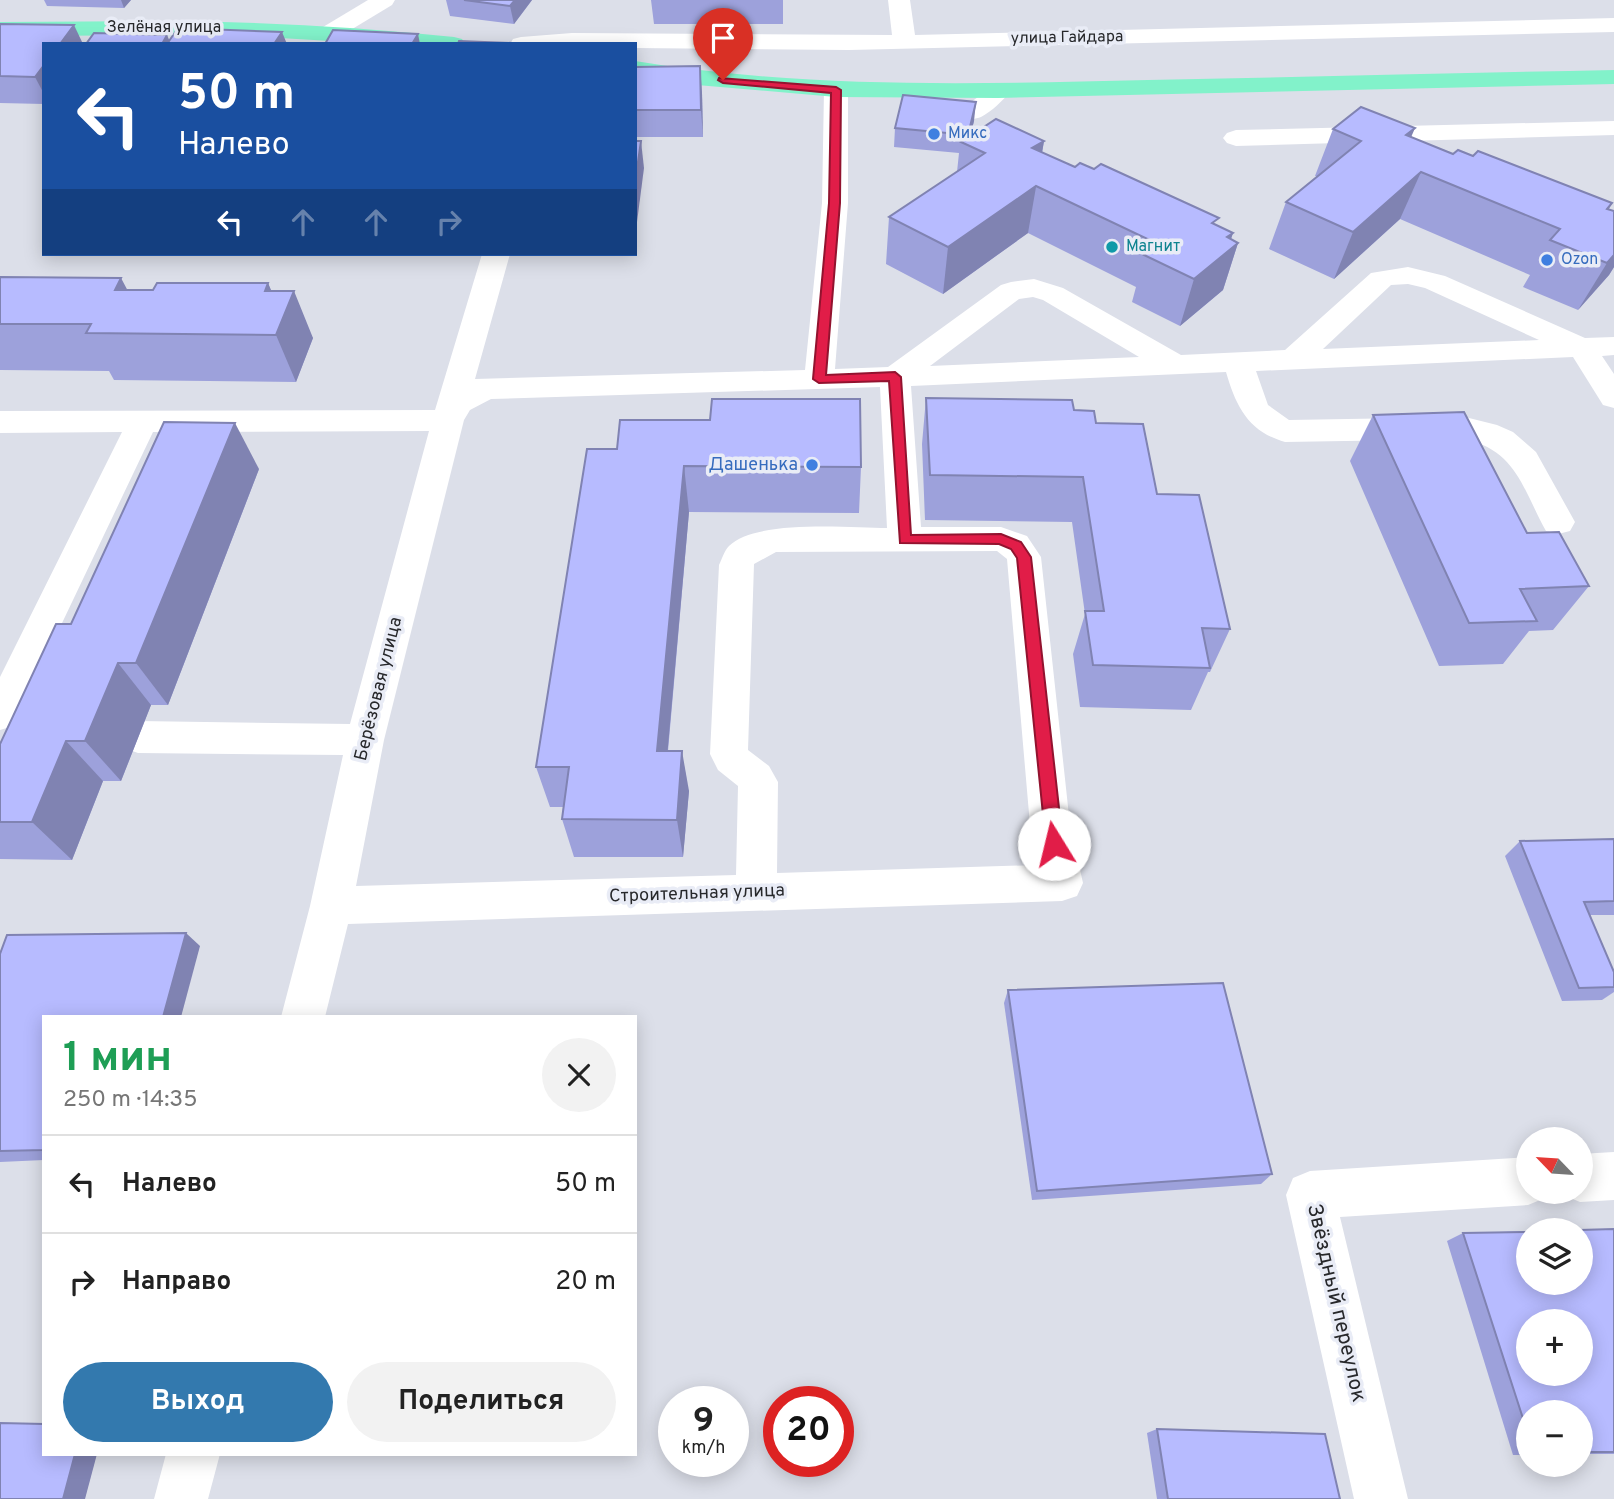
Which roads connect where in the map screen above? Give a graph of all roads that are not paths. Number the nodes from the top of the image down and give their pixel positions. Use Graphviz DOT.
graph roads {
  1 [pos="384,0"];
  2 [pos="899,0"];
  3 [pos="1614,25"];
  4 [pos="0,29"];
  5 [pos="331,32"];
  6 [pos="434,42"];
  7 [pos="546,42"];
  8 [pos="904,42"];
  9 [pos="637,68"];
  10 [pos="1614,77"];
  11 [pos="836,90"];
  12 [pos="913,90"];
  13 [pos="998,91"];
  14 [pos="1614,128"];
  15 [pos="1236,138"];
  16 [pos="495,256"];
  17 [pos="1614,346"];
  18 [pos="1582,348"];
  19 [pos="1293,360"];
  20 [pos="1238,362"];
  21 [pos="1176,365"];
  22 [pos="895,377"];
  23 [pos="819,379"];
  24 [pos="1614,398"];
  25 [pos="453,405"];
  26 [pos="143,421"];
  27 [pos="0,422"];
  28 [pos="1558,522"];
  29 [pos="905,540"];
  30 [pos="8,728"];
  31 [pos="138,737"];
  32 [pos="365,740"];
  33 [pos="756,892"];
  34 [pos="331,906"];
  35 [pos="304,1015"];
  36 [pos="1614,1176"];
  37 [pos="1593,1177"];
  38 [pos="1516,1182"];
  39 [pos="192,1456"];
  40 [pos="181,1499"];
  41 [pos="1381,1499"];
  1 -- 5 [label="street"];
  2 -- 8 [label="street"];
  3 -- 8 [label="street, улица Гайдара"];
  4 -- 5 [label="main road, Зелёная улица"];
  5 -- 6 [label="main road, Зелёная улица"];
  7 -- 8 [label="street, улица Гайдара"];
  9 -- 11 [label="main road"];
  10 -- 13 [label="main road"];
  11 -- 12 [label="main road"];
  11 -- 23 [label="street"];
  12 -- 13 [label="street"];
  14 -- 15 [label="street"];
  16 -- 25 [label="street, Берёзовая улица"];
  17 -- 18 [label="street"];
  18 -- 19 [label="street"];
  18 -- 19 [label="street"];
  18 -- 24 [label="street"];
  19 -- 20 [label="street"];
  20 -- 21 [label="street"];
  20 -- 28 [label="street"];
  21 -- 22 [label="street"];
  21 -- 22 [label="street"];
  22 -- 23 [label="street"];
  22 -- 29 [label="street"];
  23 -- 25 [label="street"];
  25 -- 26 [label="street"];
  25 -- 32 [label="street, Берёзовая улица"];
  26 -- 27 [label="street"];
  26 -- 30 [label="street"];
  29 -- 33 [label="street"];
  29 -- 33 [label="street, Строительная улица"];
  31 -- 32 [label="street"];
  32 -- 34 [label="street, Берёзовая улица"];
  33 -- 34 [label="street, Строительная улица"];
  34 -- 35 [label="street, Берёзовая улица"];
  36 -- 37 [label="street"];
  38 -- 41 [label="street, Звёздный переулок"];
  39 -- 40 [label="street"];
}
